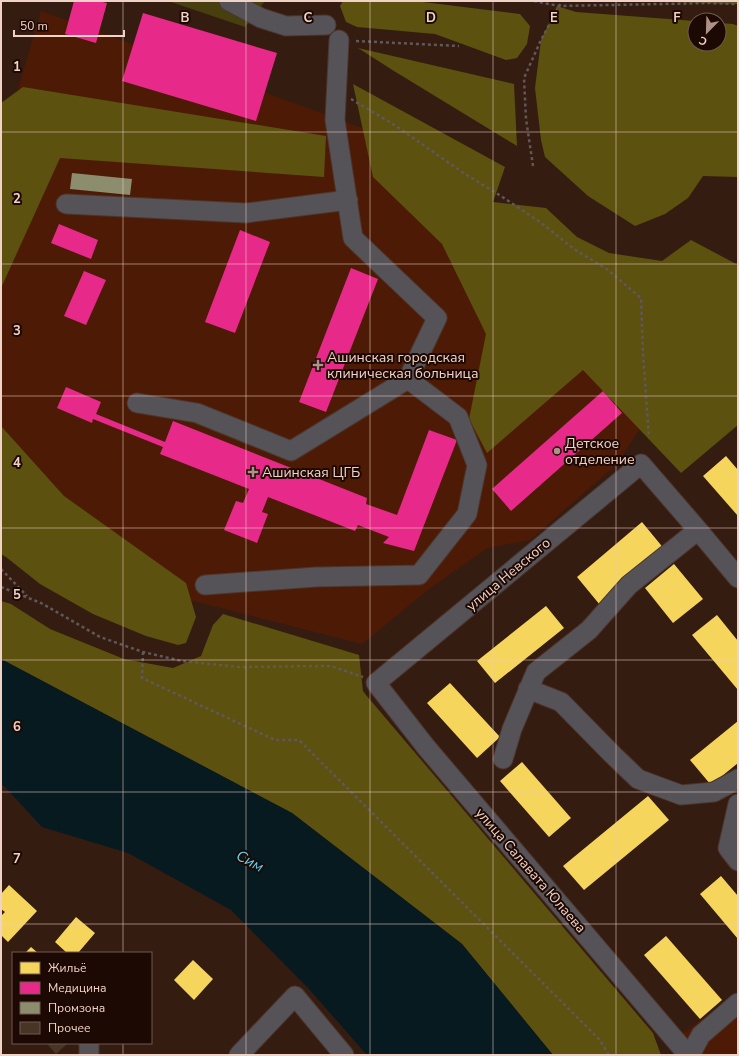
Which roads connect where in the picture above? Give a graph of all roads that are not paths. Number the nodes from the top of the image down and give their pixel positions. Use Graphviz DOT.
graph roads {
  1 [pos="229,1"];
  2 [pos="326,25"];
  3 [pos="339,40"];
  4 [pos="348,200"];
  5 [pos="66,204"];
  6 [pos="408,379"];
  7 [pos="137,403"];
  8 [pos="698,530"];
  9 [pos="738,578"];
  10 [pos="205,585"];
  11 [pos="376,682"];
  12 [pos="528,689"];
  13 [pos="503,759"];
  14 [pos="738,779"];
  15 [pos="738,804"];
  16 [pos="738,862"];
  17 [pos="738,1003"];
  18 [pos="89,1044"];
  19 [pos="89,1055"];
  20 [pos="239,1055"];
  21 [pos="344,1055"];
  22 [pos="689,1055"];
  1 -- 2 [label="street"];
  3 -- 4 [label="street"];
  4 -- 5 [label="street"];
  4 -- 6 [label="street"];
  6 -- 7 [label="street"];
  6 -- 10 [label="street"];
  8 -- 9 [label="street"];
  8 -- 11 [label="street, улица Невского"];
  8 -- 12 [label="street"];
  11 -- 22 [label="street, улица Салавата Юлаева"];
  12 -- 13 [label="street"];
  12 -- 14 [label="street"];
  15 -- 16 [label="street"];
  17 -- 22 [label="street"];
  18 -- 19 [label="street"];
  20 -- 21 [label="street"];
}
